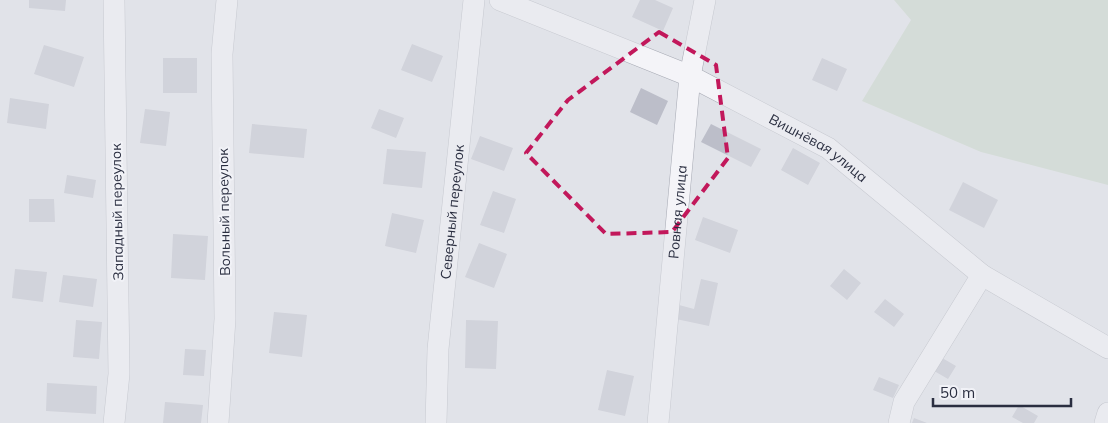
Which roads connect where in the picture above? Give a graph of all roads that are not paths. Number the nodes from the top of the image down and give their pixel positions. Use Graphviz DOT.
graph roads {
  1 [pos="114,0"];
  2 [pos="228,0"];
  3 [pos="474,0"];
  4 [pos="500,0"];
  5 [pos="704,0"];
  6 [pos="690,76"];
  7 [pos="982,274"];
  8 [pos="1108,348"];
  9 [pos="1108,413"];
  10 [pos="114,423"];
  11 [pos="218,423"];
  12 [pos="436,423"];
  13 [pos="658,423"];
  14 [pos="899,423"];
  15 [pos="1104,423"];
  1 -- 10 [label="street, Западный переулок"];
  2 -- 11 [label="street, Вольный переулок"];
  3 -- 12 [label="street, Северный переулок"];
  4 -- 6 [label="street, Вишнёвая улица"];
  5 -- 6 [label="street, Ровная улица"];
  6 -- 7 [label="street, Вишнёвая улица"];
  6 -- 13 [label="street, Ровная улица"];
  7 -- 8 [label="street, Вишнёвая улица"];
  7 -- 14 [label="street"];
  9 -- 15 [label="street"];
}
